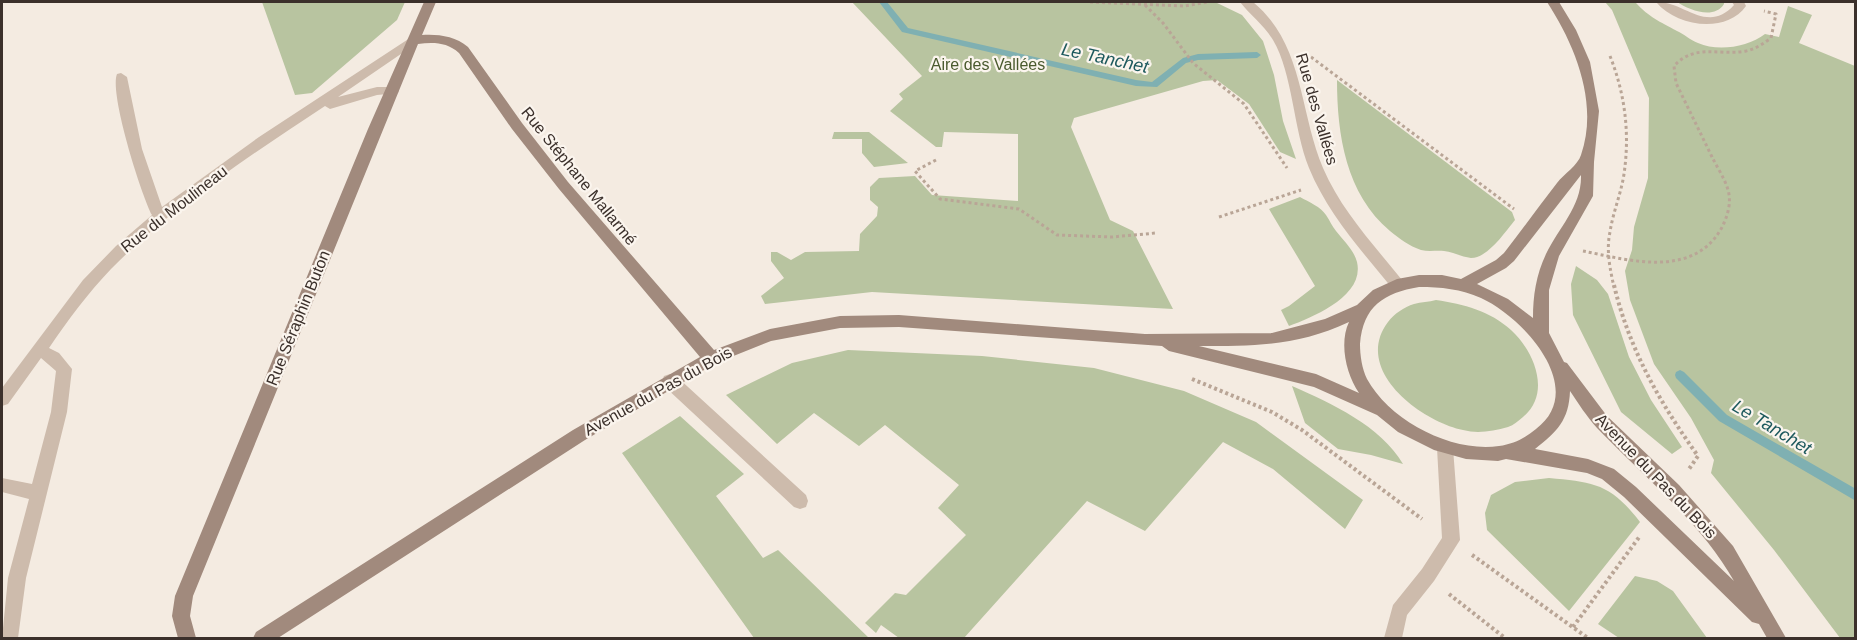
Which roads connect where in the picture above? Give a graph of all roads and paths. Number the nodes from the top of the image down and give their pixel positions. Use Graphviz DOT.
graph roads {
  1 [pos="430,2"];
  2 [pos="1090,2"];
  3 [pos="1209,2"];
  4 [pos="1246,2"];
  5 [pos="1553,2"];
  6 [pos="1662,2"];
  7 [pos="1739,4"];
  8 [pos="1145,5"];
  9 [pos="413,40"];
  10 [pos="1609,52"];
  11 [pos="1306,53"];
  12 [pos="121,77"];
  13 [pos="393,90"];
  14 [pos="302,115"];
  15 [pos="1588,159"];
  16 [pos="936,160"];
  17 [pos="1291,174"];
  18 [pos="1296,182"];
  19 [pos="1514,209"];
  20 [pos="159,216"];
  21 [pos="1219,217"];
  22 [pos="1156,233"];
  23 [pos="1609,256"];
  24 [pos="1397,284"];
  25 [pos="1462,285"];
  26 [pos="1360,310"];
  27 [pos="1543,338"];
  28 [pos="1145,340"];
  29 [pos="38,349"];
  30 [pos="711,358"];
  31 [pos="1556,361"];
  32 [pos="670,381"];
  33 [pos="2,399"];
  34 [pos="1381,409"];
  35 [pos="1445,448"];
  36 [pos="1508,452"];
  37 [pos="1684,476"];
  38 [pos="2,485"];
  39 [pos="38,493"];
  40 [pos="800,501"];
  41 [pos="1646,528"];
  42 [pos="1428,575"];
  43 [pos="1573,627"];
  44 [pos="1773,633"];
  45 [pos="9,639"];
  46 [pos="187,639"];
  47 [pos="262,639"];
  48 [pos="1393,639"];
  49 [pos="1505,639"];
  1 -- 9 [label="main road, Rue Séraphin Buton"];
  2 -- 8 [label="path"];
  3 -- 8 [label="path"];
  4 -- 24 [label="street, Rue des Vallées"];
  5 -- 15 [label="main road"];
  6 -- 7 [label="street"];
  7 -- 23 [label="path"];
  8 -- 17 [label="path"];
  9 -- 13 [label="main road, Rue Séraphin Buton"];
  9 -- 14 [label="street, Rue du Moulineau"];
  9 -- 30 [label="main road, Rue Stéphane Mallarmé"];
  10 -- 23 [label="path"];
  11 -- 19 [label="path"];
  12 -- 20 [label="street"];
  13 -- 14 [label="street, Rue du Moulineau"];
  13 -- 46 [label="main road, Rue Séraphin Buton"];
  14 -- 20 [label="street, Rue du Moulineau"];
  15 -- 25 [label="main road"];
  15 -- 27 [label="main road"];
  16 -- 22 [label="path"];
  18 -- 21 [label="path"];
  20 -- 29 [label="street, Rue du Moulineau"];
  23 -- 37 [label="path"];
  24 -- 25 [label="main road"];
  24 -- 26 [label="main road"];
  25 -- 27 [label="main road"];
  26 -- 28 [label="main road, Avenue du Pas du Bois"];
  26 -- 34 [label="main road"];
  27 -- 31 [label="main road"];
  28 -- 30 [label="main road, Avenue du Pas du Bois"];
  28 -- 34 [label="main road, Avenue du Pas du Bois"];
  29 -- 33 [label="street, Rue du Moulineau"];
  29 -- 39 [label="street"];
  30 -- 32 [label="main road, Avenue du Pas du Bois"];
  31 -- 36 [label="main road"];
  31 -- 44 [label="main road, Avenue du Pas du Bois"];
  32 -- 40 [label="street"];
  32 -- 47 [label="main road, Avenue du Pas du Bois"];
  34 -- 35 [label="main road"];
  35 -- 36 [label="main road"];
  35 -- 42 [label="street"];
  36 -- 44 [label="main road, Avenue du Pas du Bois"];
  38 -- 39 [label="street"];
  39 -- 45 [label="street"];
  41 -- 43 [label="path"];
  42 -- 48 [label="street"];
  42 -- 49 [label="path"];
}
